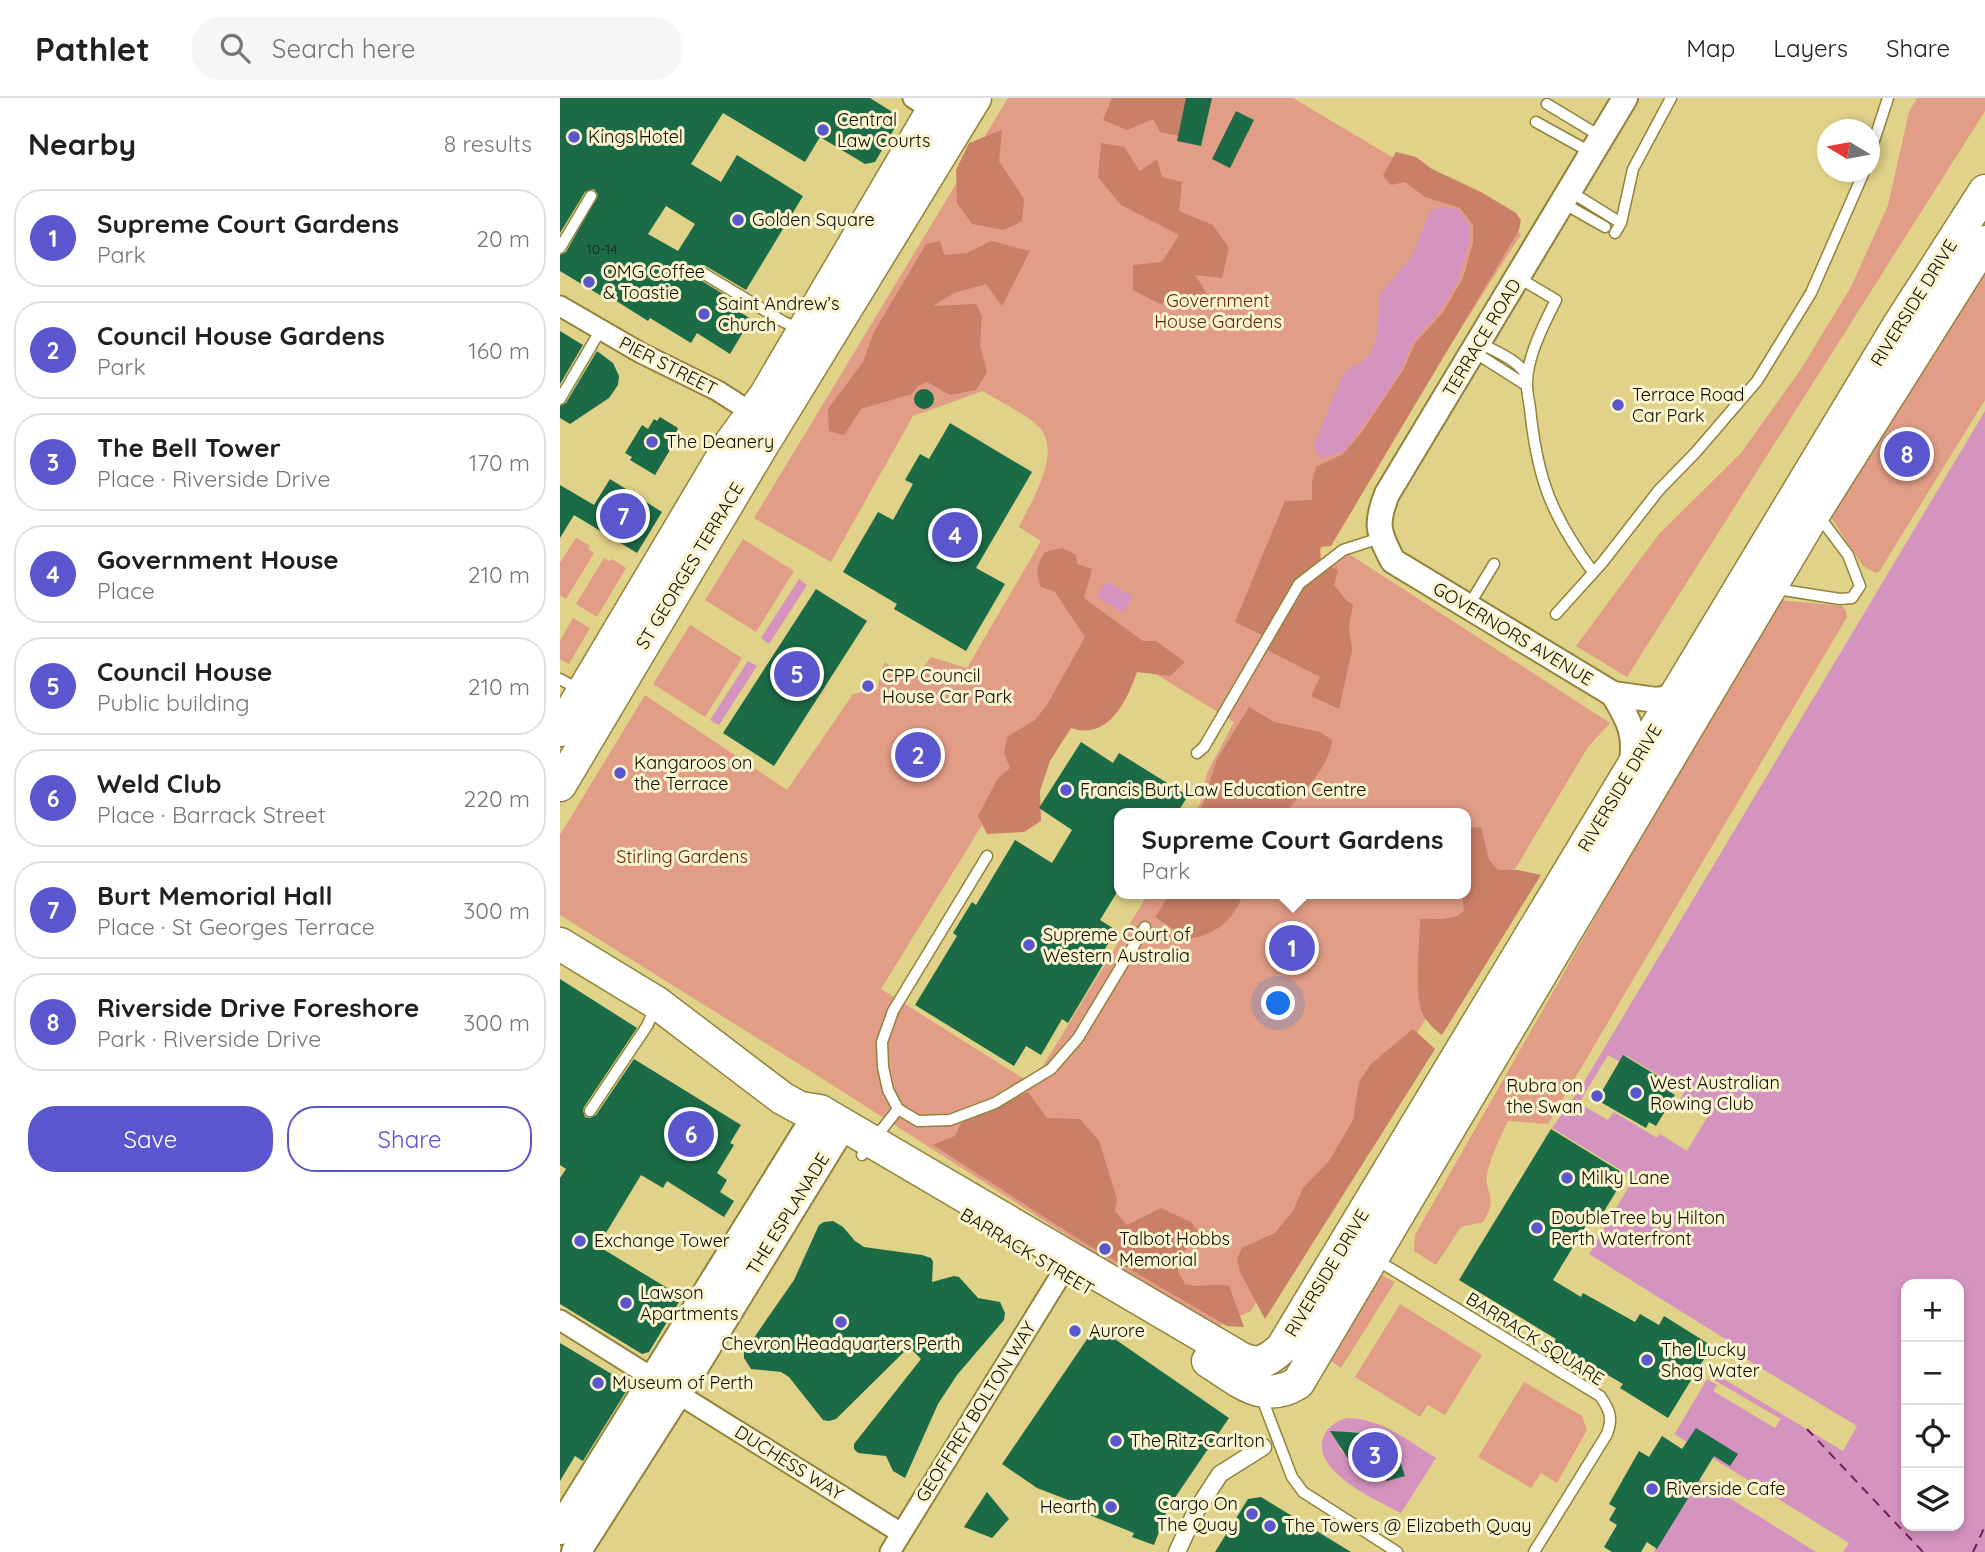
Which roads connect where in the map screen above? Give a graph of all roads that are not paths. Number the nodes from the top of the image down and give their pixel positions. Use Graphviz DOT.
graph roads {
  1 [pos="975,98"];
  2 [pos="1625,98"];
  3 [pos="1671,98"];
  4 [pos="1888,98"];
  5 [pos="1547,104"];
  6 [pos="936,108"];
  7 [pos="1536,122"];
  8 [pos="1880,122"];
  9 [pos="1597,145"];
  10 [pos="1860,182"];
  11 [pos="1985,191"];
  12 [pos="591,196"];
  13 [pos="1566,197"];
  14 [pos="1620,223"];
  15 [pos="1605,227"];
  16 [pos="1615,233"];
  17 [pos="1985,242"];
  18 [pos="560,248"];
  19 [pos="701,272"];
  20 [pos="1518,278"];
  21 [pos="560,306"];
  22 [pos="600,331"];
  23 [pos="804,331"];
  24 [pos="1476,347"];
  25 [pos="1527,383"];
  26 [pos="560,399"];
  27 [pos="764,420"];
  28 [pos="1815,512"];
  29 [pos="1381,538"];
  30 [pos="1494,564"];
  31 [pos="1593,572"];
  32 [pos="1772,588"];
  33 [pos="1468,606"];
  34 [pos="1556,614"];
  35 [pos="1679,690"];
  36 [pos="1613,694"];
  37 [pos="588,695"];
  38 [pos="560,730"];
  39 [pos="1197,753"];
  40 [pos="1630,771"];
  41 [pos="560,785"];
  42 [pos="987,856"];
  43 [pos="1145,927"];
  44 [pos="560,944"];
  45 [pos="657,1003"];
  46 [pos="898,1109"];
  47 [pos="590,1111"];
  48 [pos="822,1121"];
  49 [pos="867,1148"];
  50 [pos="1373,1257"];
  51 [pos="1331,1267"];
  52 [pos="1062,1273"];
  53 [pos="560,1320"];
  54 [pos="1242,1359"];
  55 [pos="653,1378"];
  56 [pos="1259,1392"];
  57 [pos="677,1394"];
  58 [pos="1262,1447"];
  59 [pos="560,1530"];
  60 [pos="901,1534"];
  61 [pos="576,1552"];
  62 [pos="890,1552"];
  63 [pos="1177,1552"];
  64 [pos="1397,1552"];
  65 [pos="1534,1552"];
  1 -- 6 [label="main road, ST GEORGES TERRACE"];
  2 -- 9 [label="street, TERRACE ROAD"];
  3 -- 14 [label="lane"];
  4 -- 8 [label="lane"];
  5 -- 9 [label="lane"];
  6 -- 23 [label="main road, ST GEORGES TERRACE"];
  6 -- 27 [label="main road, ST GEORGES TERRACE"];
  7 -- 9 [label="lane"];
  9 -- 13 [label="street, TERRACE ROAD"];
  10 -- 31 [label="lane"];
  11 -- 35 [label="main road, RIVERSIDE DRIVE"];
  12 -- 18 [label="lane"];
  13 -- 14 [label="lane"];
  13 -- 15 [label="lane"];
  13 -- 20 [label="street, TERRACE ROAD"];
  14 -- 16 [label="lane"];
  17 -- 28 [label="main road, RIVERSIDE DRIVE"];
  19 -- 23 [label="lane"];
  20 -- 24 [label="street, TERRACE ROAD"];
  20 -- 25 [label="lane"];
  21 -- 22 [label="street, PIER STREET"];
  22 -- 26 [label="lane"];
  22 -- 27 [label="street, PIER STREET"];
  23 -- 27 [label="main road, ST GEORGES TERRACE"];
  24 -- 25 [label="lane"];
  24 -- 29 [label="street, TERRACE ROAD"];
  25 -- 31 [label="lane"];
  27 -- 37 [label="main road, ST GEORGES TERRACE"];
  28 -- 32 [label="main road, RIVERSIDE DRIVE"];
  28 -- 32 [label="lane"];
  29 -- 33 [label="street, GOVERNORS AVENUE"];
  29 -- 39 [label="lane"];
  30 -- 33 [label="lane"];
  31 -- 34 [label="lane"];
  32 -- 50 [label="main road, RIVERSIDE DRIVE"];
  33 -- 36 [label="street, GOVERNORS AVENUE"];
  35 -- 36 [label="street, GOVERNORS AVENUE"];
  35 -- 40 [label="main road, RIVERSIDE DRIVE"];
  36 -- 40 [label="street, GOVERNORS AVENUE"];
  37 -- 38 [label="main road, ST GEORGES TERRACE"];
  37 -- 41 [label="main road, ST GEORGES TERRACE"];
  40 -- 51 [label="main road, RIVERSIDE DRIVE"];
  42 -- 46 [label="lane"];
  43 -- 46 [label="lane"];
  44 -- 45 [label="main road, BARRACK STREET"];
  45 -- 47 [label="lane"];
  45 -- 48 [label="main road, BARRACK STREET"];
  46 -- 49 [label="lane"];
  48 -- 49 [label="main road, BARRACK STREET"];
  48 -- 55 [label="main road, THE ESPLANADE"];
  48 -- 57 [label="main road, THE ESPLANADE"];
  49 -- 52 [label="main road, BARRACK STREET"];
  49 -- 54 [label="main road, BARRACK STREET"];
  50 -- 51 [label="main road"];
  50 -- 56 [label="main road, RIVERSIDE DRIVE"];
  50 -- 65 [label="lane, BARRACK SQUARE"];
  51 -- 54 [label="main road, RIVERSIDE DRIVE"];
  52 -- 56 [label="main road, BARRACK STREET"];
  52 -- 60 [label="street, GEOFFREY BOLTON WAY"];
  53 -- 55 [label="street, DUCHESS WAY"];
  55 -- 57 [label="street, DUCHESS WAY"];
  55 -- 59 [label="main road, THE ESPLANADE"];
  56 -- 64 [label="lane"];
  57 -- 60 [label="street, DUCHESS WAY"];
  57 -- 61 [label="main road, THE ESPLANADE"];
  58 -- 63 [label="street"];
  60 -- 62 [label="street, GEOFFREY BOLTON WAY"];
}
